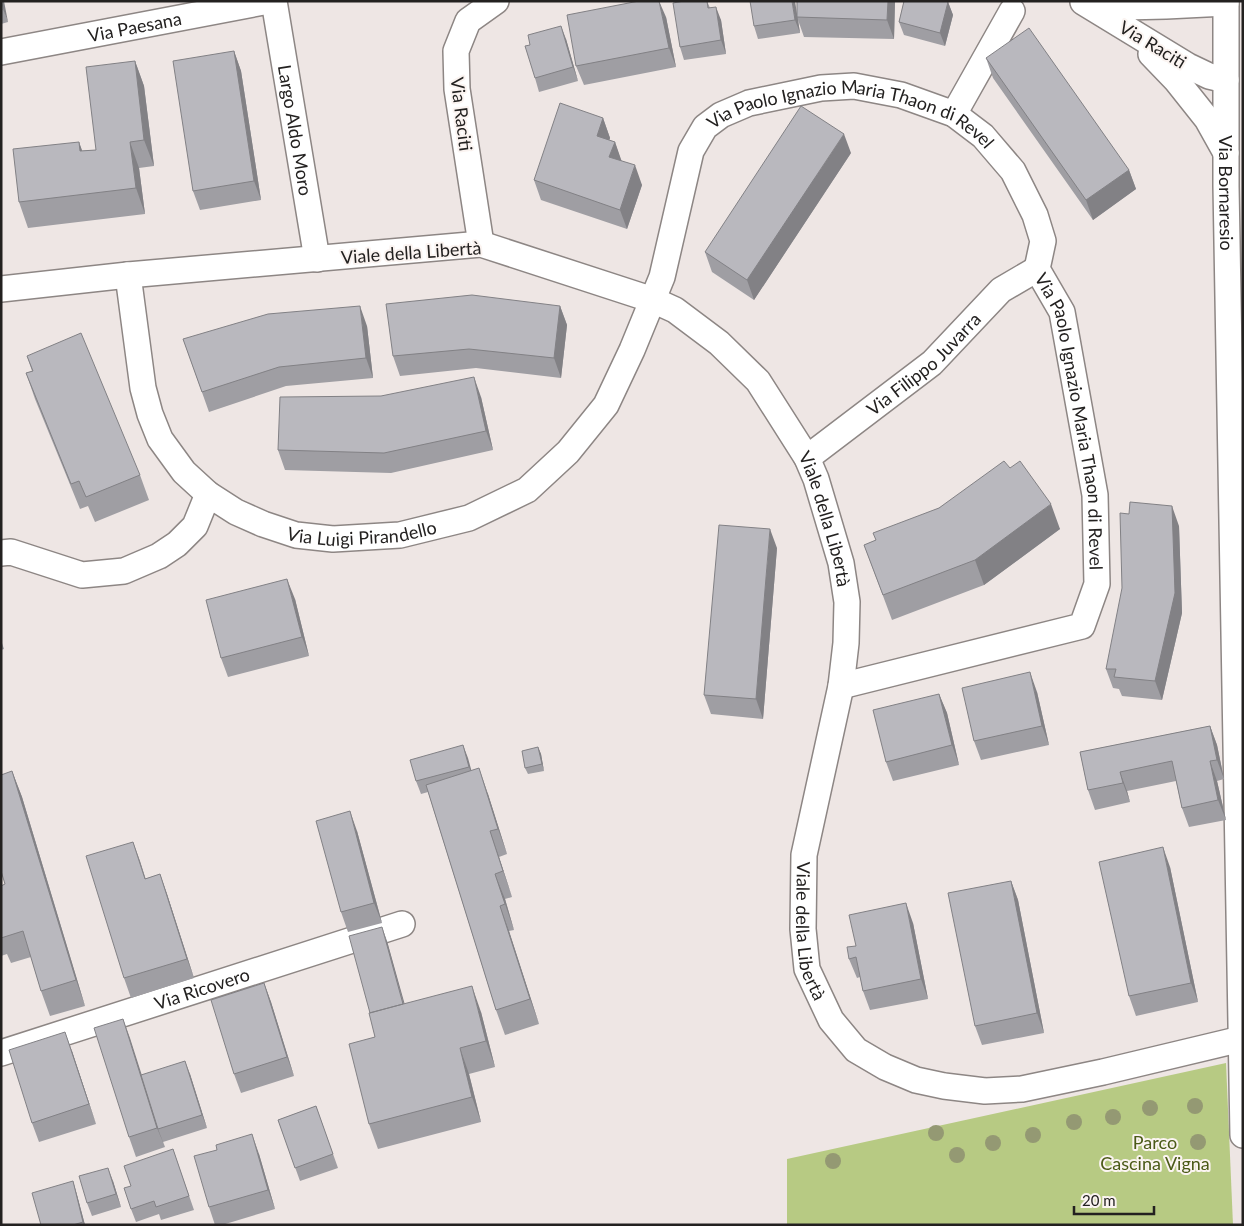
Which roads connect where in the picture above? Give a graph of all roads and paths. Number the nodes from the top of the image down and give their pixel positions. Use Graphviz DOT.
graph roads {
  1 [pos="268,1"];
  2 [pos="274,1"];
  3 [pos="496,1"];
  4 [pos="1082,1"];
  5 [pos="1226,2"];
  6 [pos="1012,11"];
  7 [pos="1129,30"];
  8 [pos="1,52"];
  9 [pos="1226,80"];
  10 [pos="954,114"];
  11 [pos="1226,154"];
  12 [pos="481,244"];
  13 [pos="317,258"];
  14 [pos="1037,269"];
  15 [pos="128,275"];
  16 [pos="1,289"];
  17 [pos="653,300"];
  18 [pos="807,458"];
  19 [pos="208,494"];
  20 [pos="1,553"];
  21 [pos="841,686"];
  22 [pos="402,924"];
  23 [pos="1241,1039"];
  24 [pos="1,1053"];
  25 [pos="1243,1135"];
  1 -- 8 [label="street, Via Paesana"];
  2 -- 13 [label="street, Largo Aldo Moro"];
  3 -- 12 [label="street, Via Raciti"];
  4 -- 5 [label="street, Via Raciti"];
  4 -- 7 [label="street, Via Raciti"];
  5 -- 9 [label="street, Via Bornaresio"];
  6 -- 10 [label="street"];
  7 -- 9 [label="street, Via Raciti"];
  7 -- 11 [label="street"];
  9 -- 11 [label="street, Via Bornaresio"];
  10 -- 14 [label="street, Via Paolo Ignazio Maria Thaon di Revel"];
  10 -- 17 [label="street, Via Paolo Ignazio Maria Thaon di Revel"];
  11 -- 23 [label="street, Via Bornaresio"];
  12 -- 13 [label="street, Viale della Libertà"];
  12 -- 17 [label="street, Viale della Libertà"];
  13 -- 15 [label="street, Viale della Libertà"];
  14 -- 18 [label="street, Via Filippo Juvarra"];
  14 -- 21 [label="street, Via Paolo Ignazio Maria Thaon di Revel"];
  15 -- 16 [label="street, Viale della Libertà"];
  15 -- 19 [label="street, Via Luigi Pirandello"];
  17 -- 18 [label="street, Viale della Libertà"];
  17 -- 19 [label="street, Via Luigi Pirandello"];
  18 -- 21 [label="street, Viale della Libertà"];
  19 -- 20 [label="street"];
  21 -- 23 [label="street, Viale della Libertà"];
  22 -- 24 [label="street, Via Ricovero"];
  23 -- 25 [label="street, Via Bornaresio"];
}
